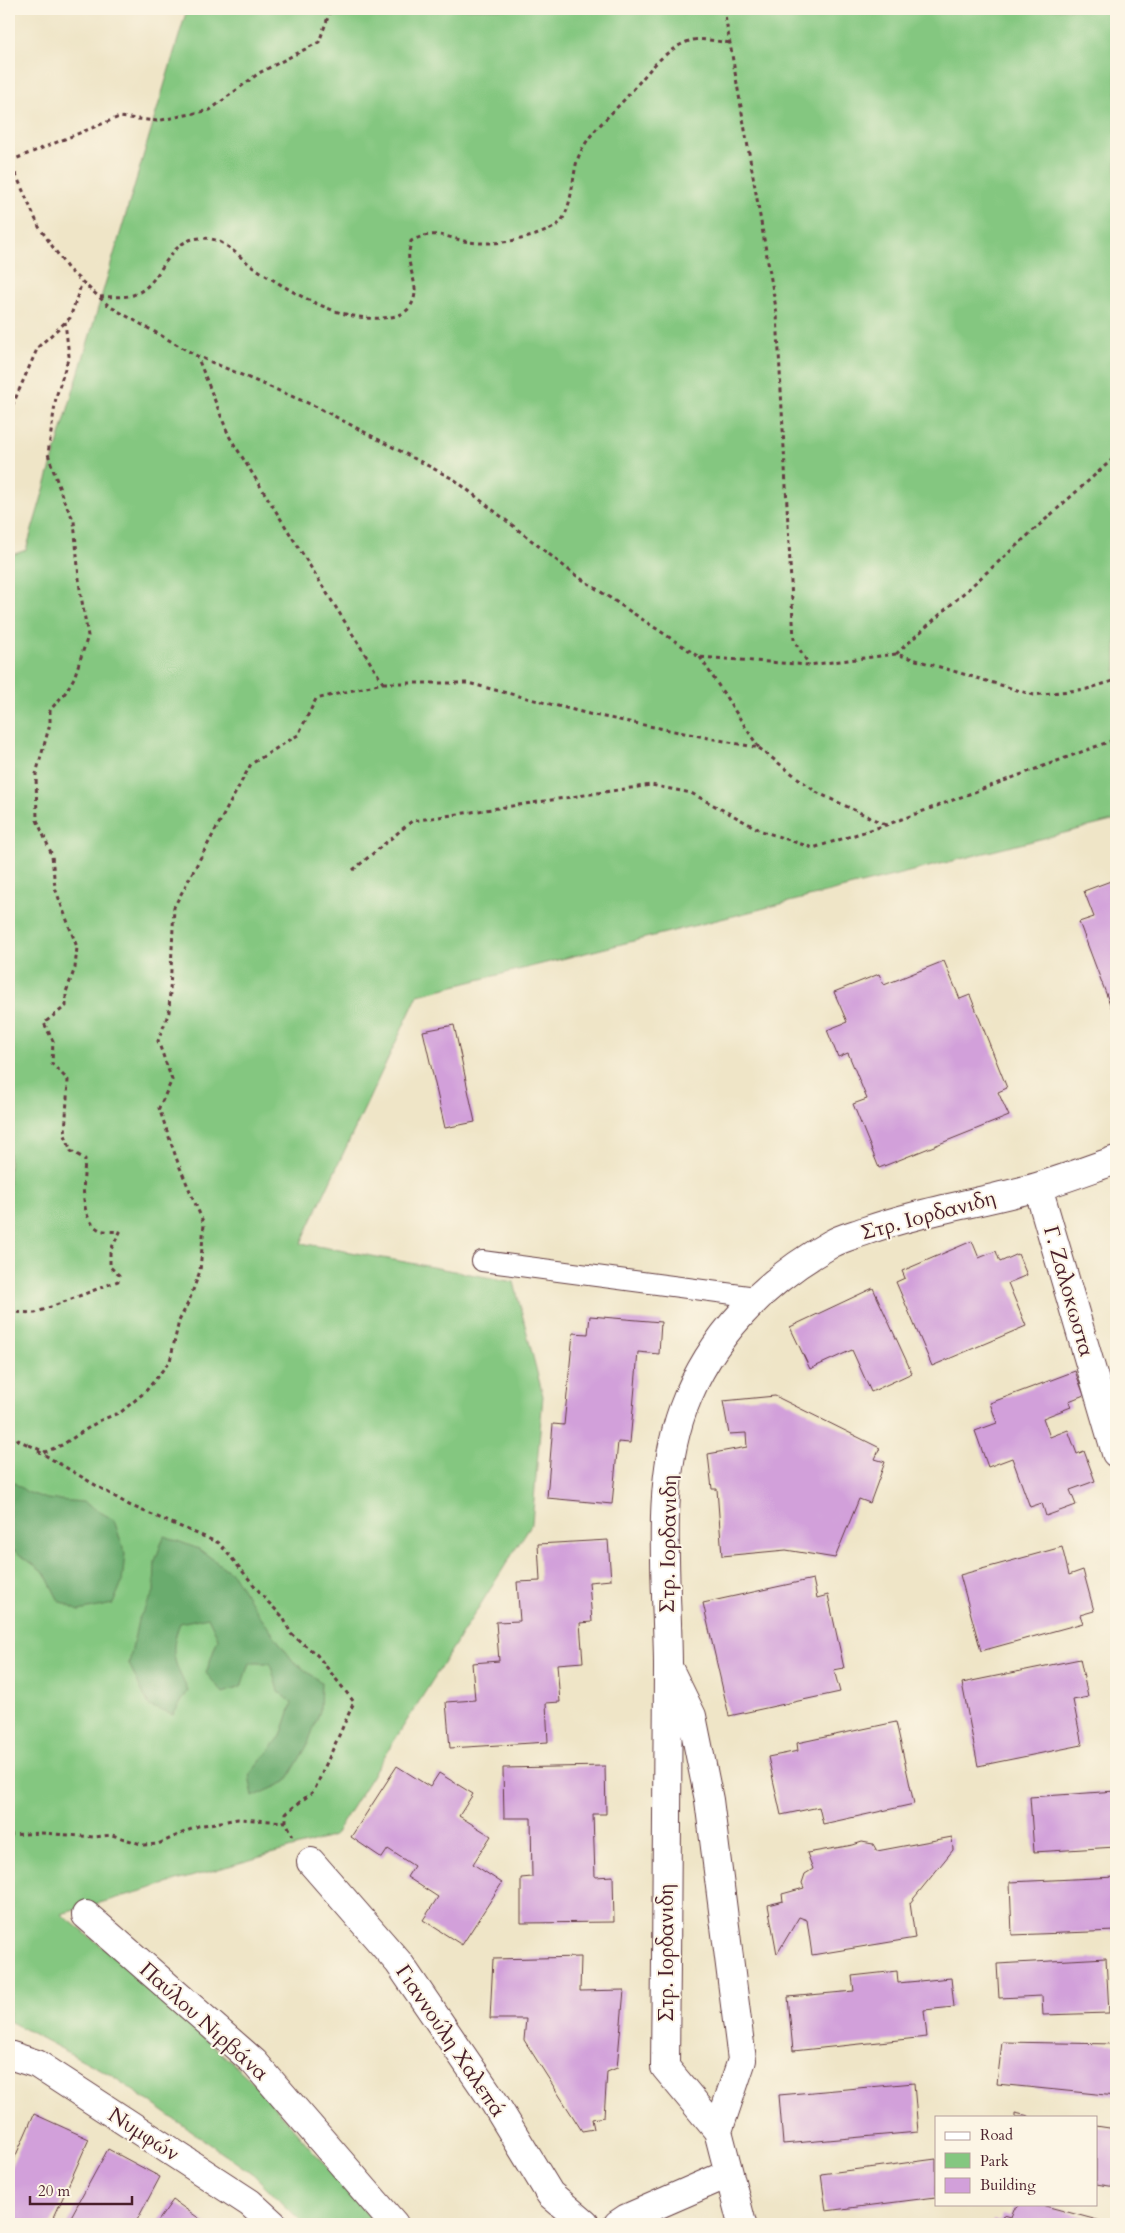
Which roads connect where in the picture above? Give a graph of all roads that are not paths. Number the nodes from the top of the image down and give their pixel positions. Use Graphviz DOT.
graph roads {
  1 [pos="1116,1160"];
  2 [pos="1038,1187"];
  3 [pos="482,1261"];
  4 [pos="756,1297"];
  5 [pos="1116,1453"];
  6 [pos="668,1666"];
  7 [pos="310,1862"];
  8 [pos="86,1915"];
  9 [pos="9,2054"];
  10 [pos="718,2131"];
  11 [pos="728,2174"];
  12 [pos="273,2224"];
  13 [pos="394,2224"];
  14 [pos="585,2224"];
  15 [pos="618,2224"];
  16 [pos="742,2224"];
  1 -- 2 [label="street, Στρ. Ιορδανιδη"];
  2 -- 4 [label="street, Στρ. Ιορδανιδη"];
  2 -- 5 [label="street, Γ. Ζαλοκωστα"];
  3 -- 4 [label="lane"];
  4 -- 6 [label="street, Στρ. Ιορδανιδη"];
  6 -- 10 [label="street, Στρ. Ιορδανιδη"];
  6 -- 10 [label="street, Στρ. Ιορδανιδη"];
  7 -- 14 [label="street, Γιαννούλη Χαλεπά"];
  8 -- 13 [label="street, Παύλου Νιρβάνα"];
  9 -- 12 [label="street, Νυμφών"];
  10 -- 11 [label="street, Στρ. Ιορδανιδη"];
  11 -- 15 [label="street"];
  11 -- 16 [label="street, Στρ. Ιορδανιδη"];
}
